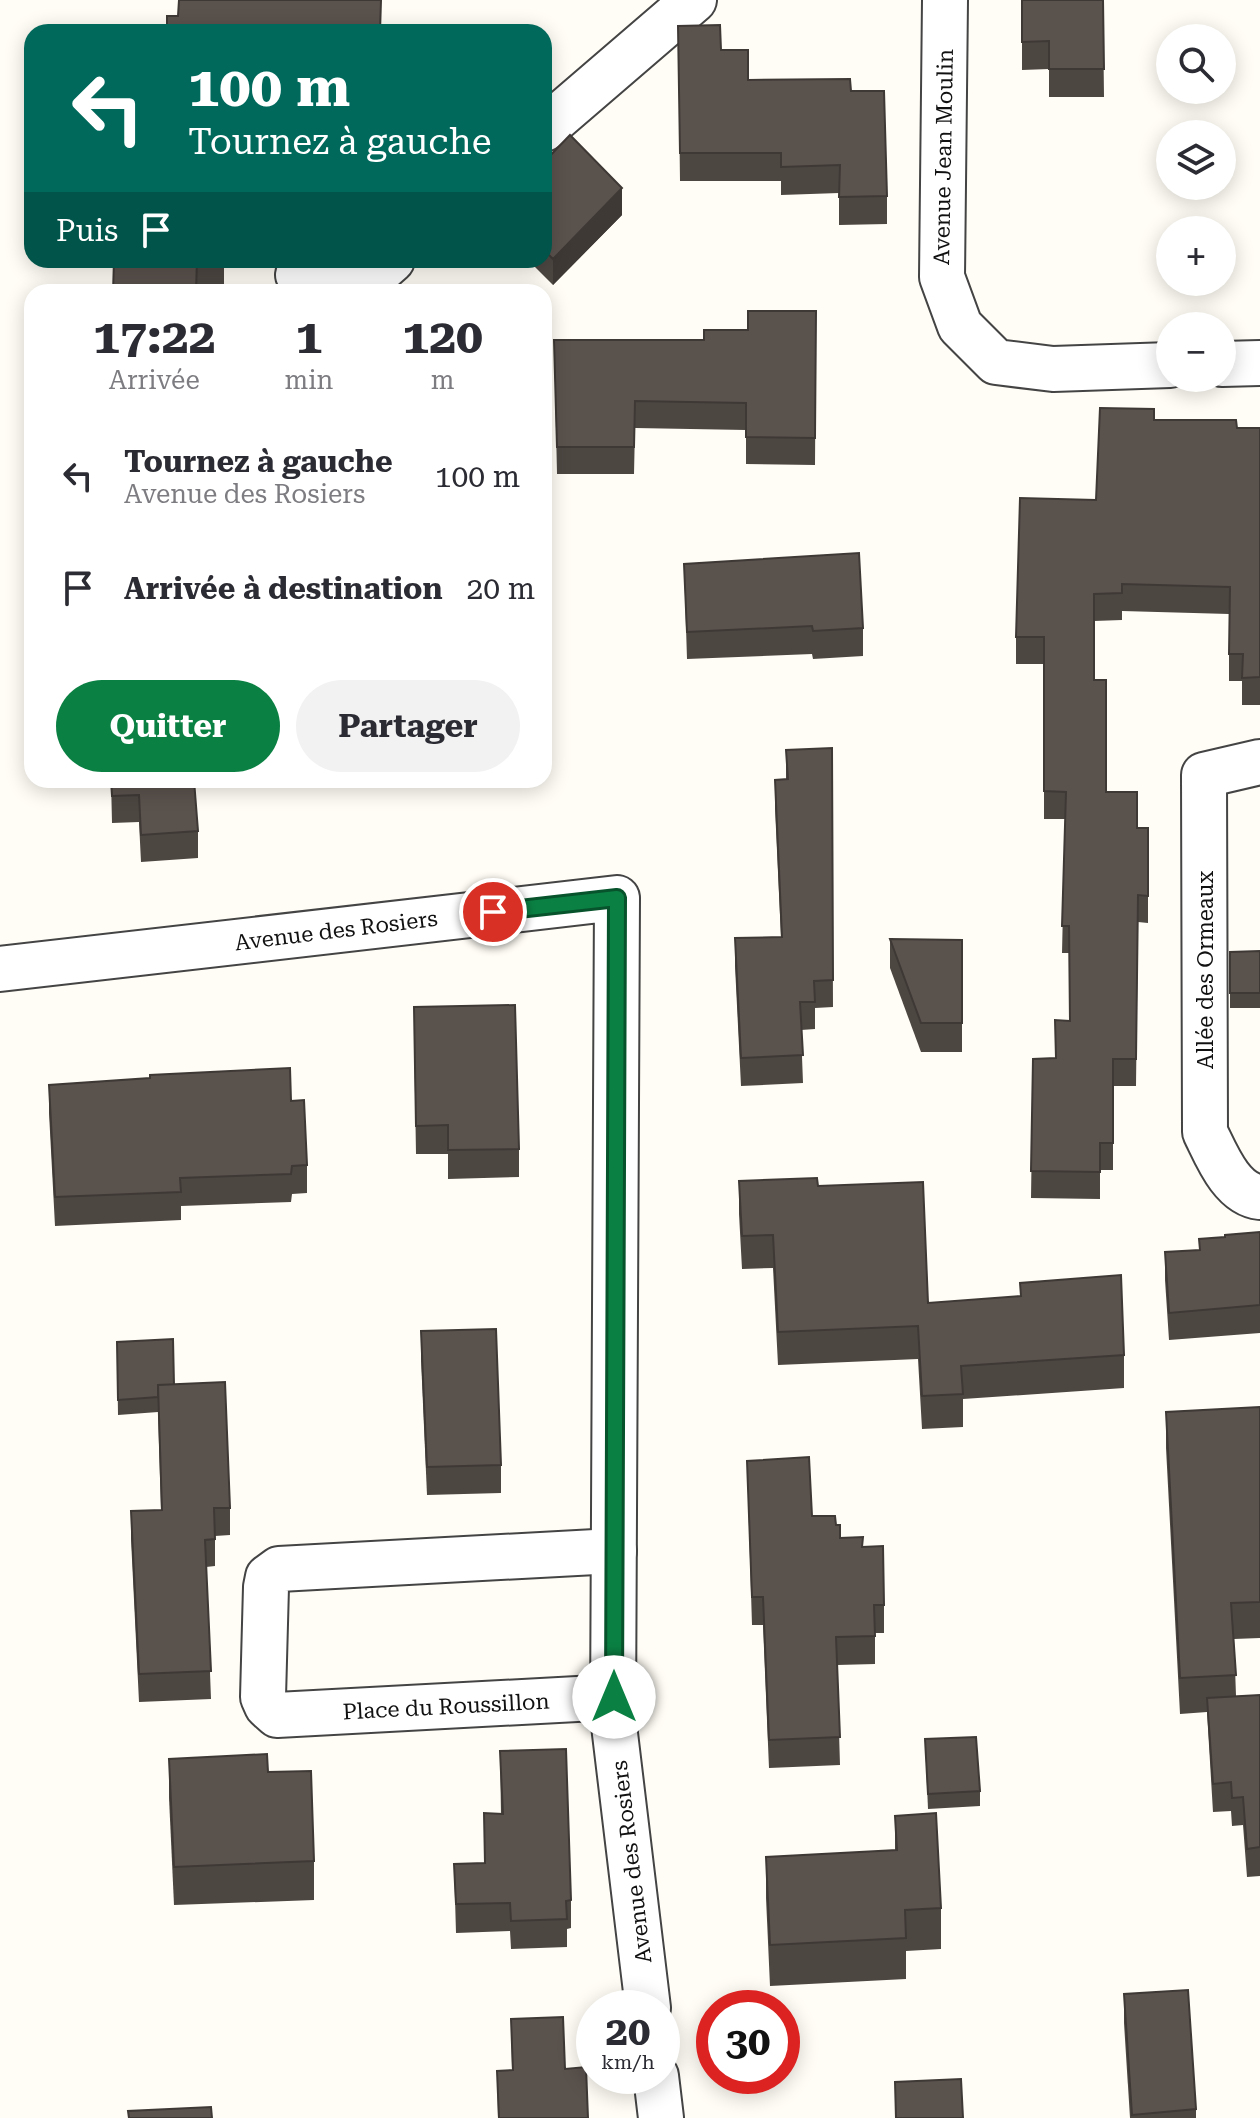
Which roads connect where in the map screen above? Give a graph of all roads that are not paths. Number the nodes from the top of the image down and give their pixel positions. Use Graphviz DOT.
graph roads {
  1 [pos="694,0"];
  2 [pos="945,0"];
  3 [pos="552,122"];
  4 [pos="383,268"];
  5 [pos="298,275"];
  6 [pos="1260,363"];
  7 [pos="1236,364"];
  8 [pos="1156,365"];
  9 [pos="1260,762"];
  10 [pos="0,969"];
  11 [pos="1260,1197"];
  12 [pos="614,1551"];
  13 [pos="614,1697"];
  14 [pos="646,1990"];
  15 [pos="658,2094"];
  16 [pos="661,2118"];
  1 -- 3 [label="street"];
  2 -- 8 [label="street, Avenue Jean Moulin"];
  4 -- 5 [label="street"];
  6 -- 7 [label="street"];
  9 -- 11 [label="street, Allée des Ormeaux"];
  10 -- 12 [label="street, Avenue des Rosiers"];
  12 -- 13 [label="street, Avenue des Rosiers"];
  12 -- 13 [label="street, Place du Roussillon"];
  13 -- 14 [label="street, Avenue des Rosiers"];
  15 -- 16 [label="street"];
}
